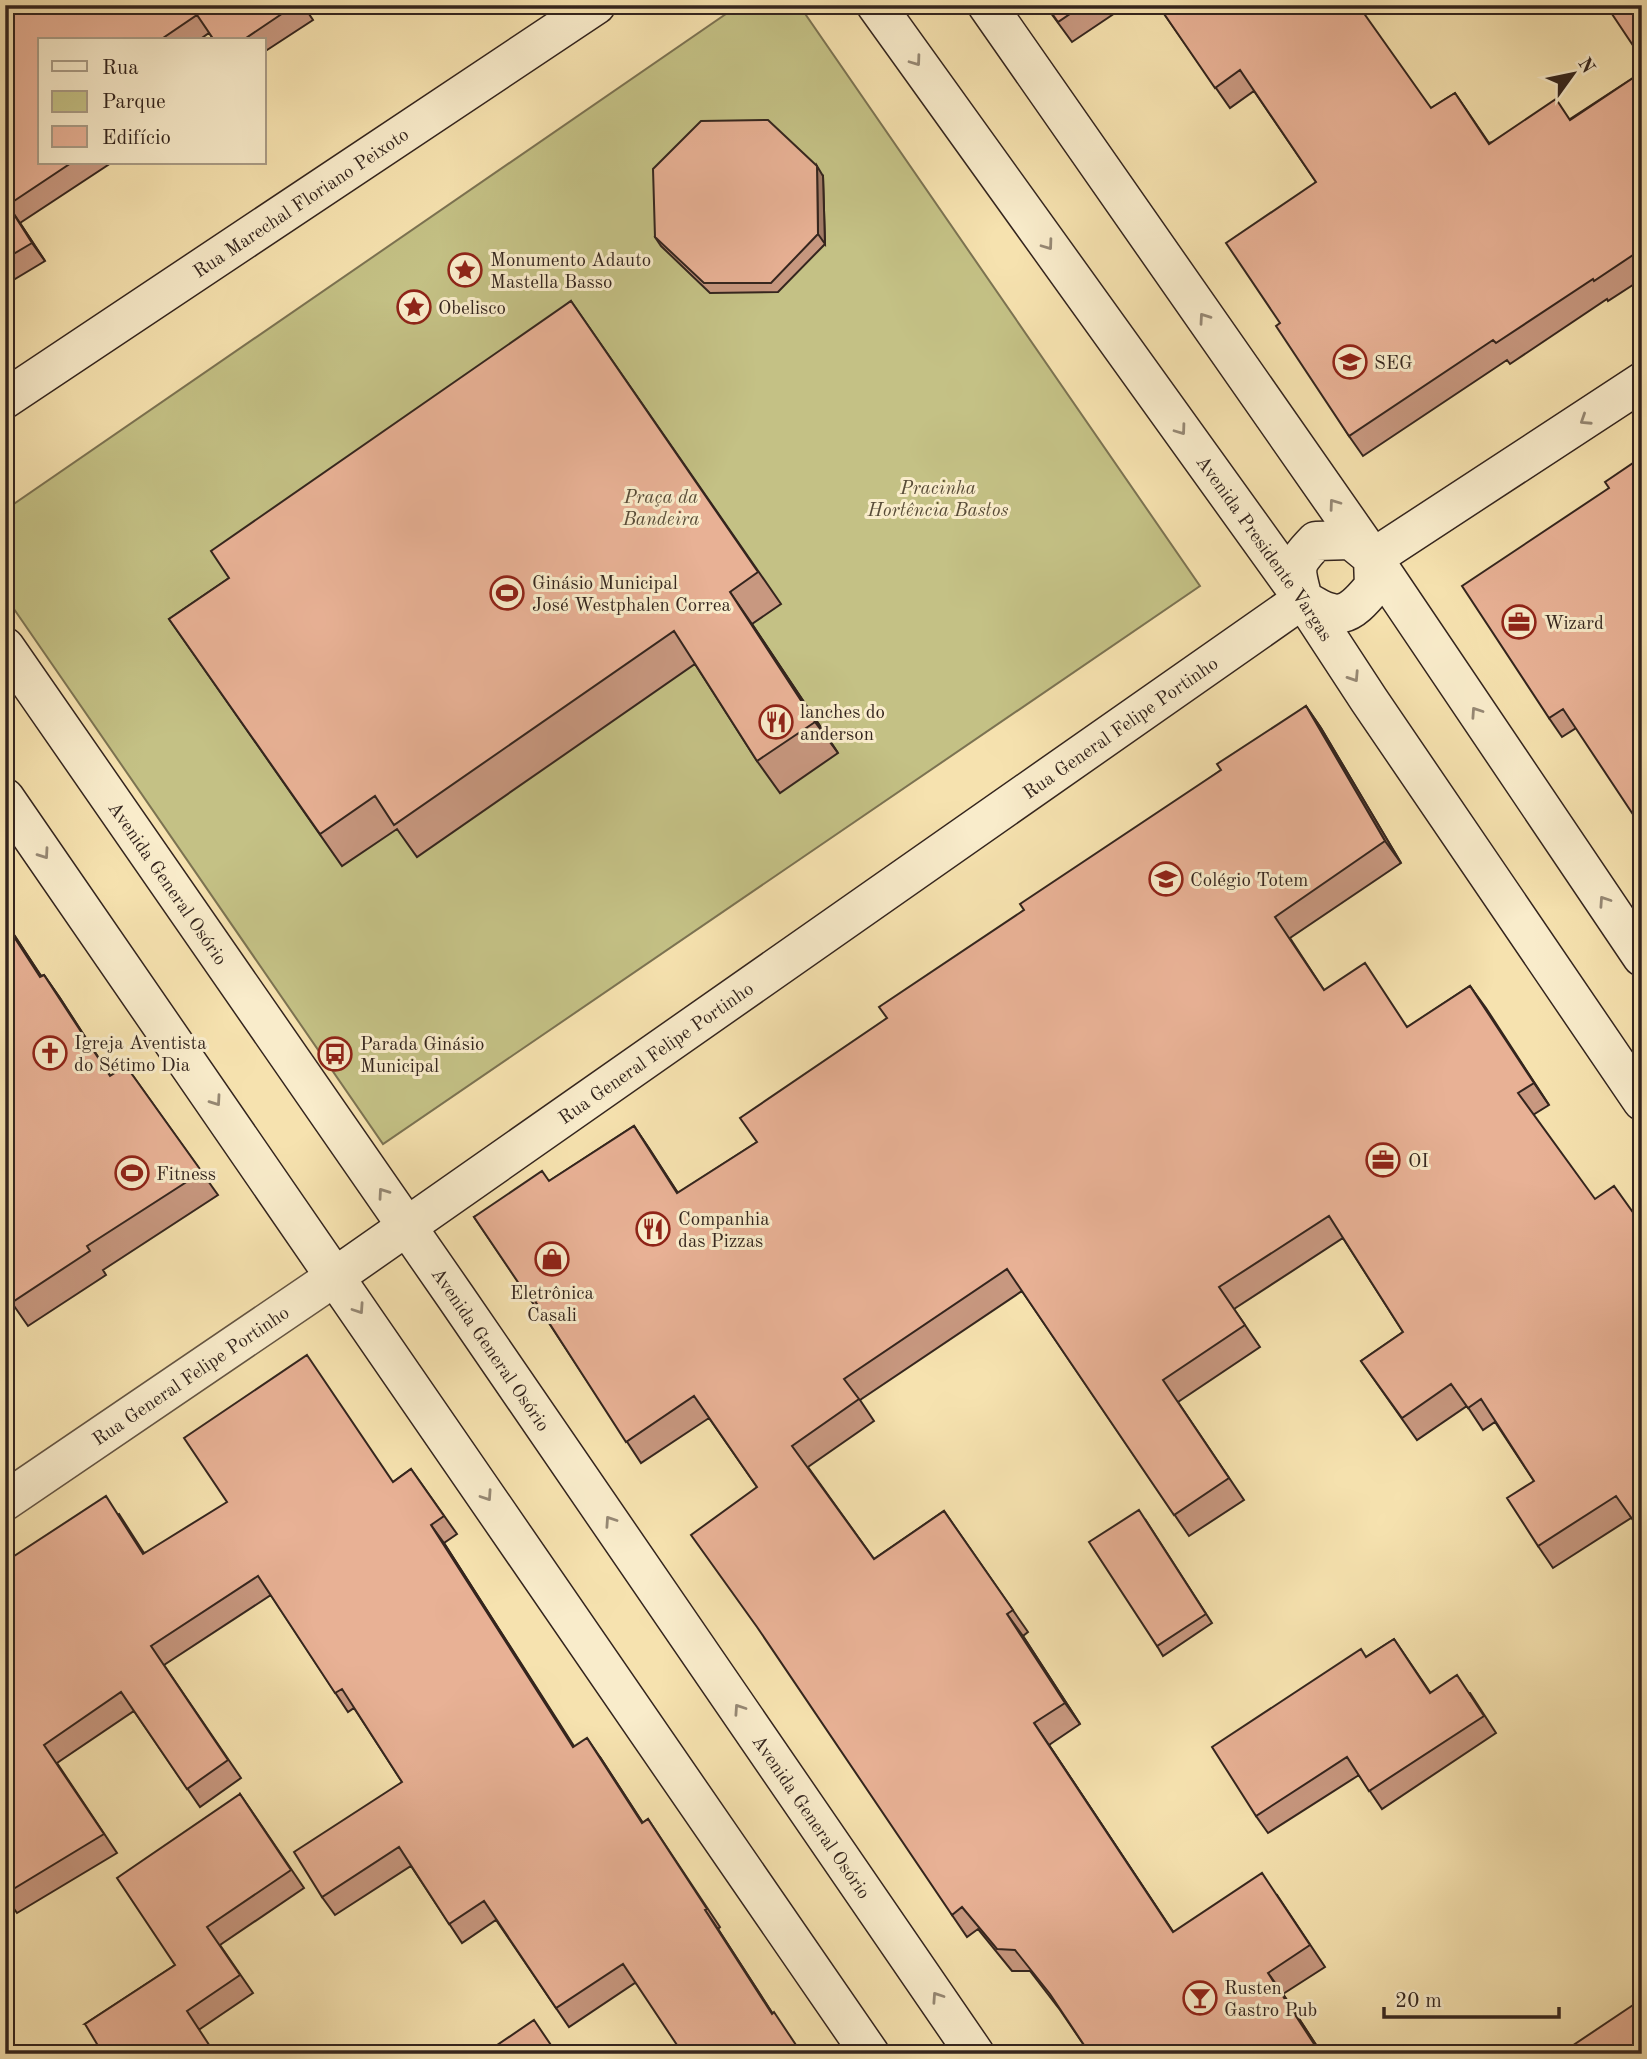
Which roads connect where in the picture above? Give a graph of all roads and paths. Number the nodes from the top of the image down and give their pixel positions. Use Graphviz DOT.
graph roads {
  1 [pos="596,5"];
  2 [pos="876,5"];
  3 [pos="987,5"];
  4 [pos="1642,382"];
  5 [pos="5,399"];
  6 [pos="1373,558"];
  7 [pos="1303,599"];
  8 [pos="5,647"];
  9 [pos="5,798"];
  10 [pos="1642,957"];
  11 [pos="1642,1101"];
  12 [pos="407,1227"];
  13 [pos="336,1276"];
  14 [pos="5,1502"];
  15 [pos="870,2054"];
  16 [pos="975,2054"];
  1 -- 5 [label="street, Rua Marechal Floriano Peixoto"];
  2 -- 7 [label="street, Avenida Presidente Vargas, one-way"];
  6 -- 3 [label="street, one-way"];
  4 -- 6 [label="street, one-way"];
  6 -- 7 [label="street"];
  6 -- 7 [label="street"];
  10 -- 6 [label="street, one-way"];
  7 -- 11 [label="street, Avenida Presidente Vargas, one-way"];
  7 -- 12 [label="street, Rua General Felipe Portinho"];
  12 -- 8 [label="street, Avenida General Osório, one-way"];
  9 -- 13 [label="street, one-way"];
  12 -- 13 [label="street, Rua General Felipe Portinho"];
  16 -- 12 [label="street, Avenida General Osório, one-way"];
  13 -- 14 [label="street, Rua General Felipe Portinho"];
  13 -- 15 [label="street, one-way"];
}
